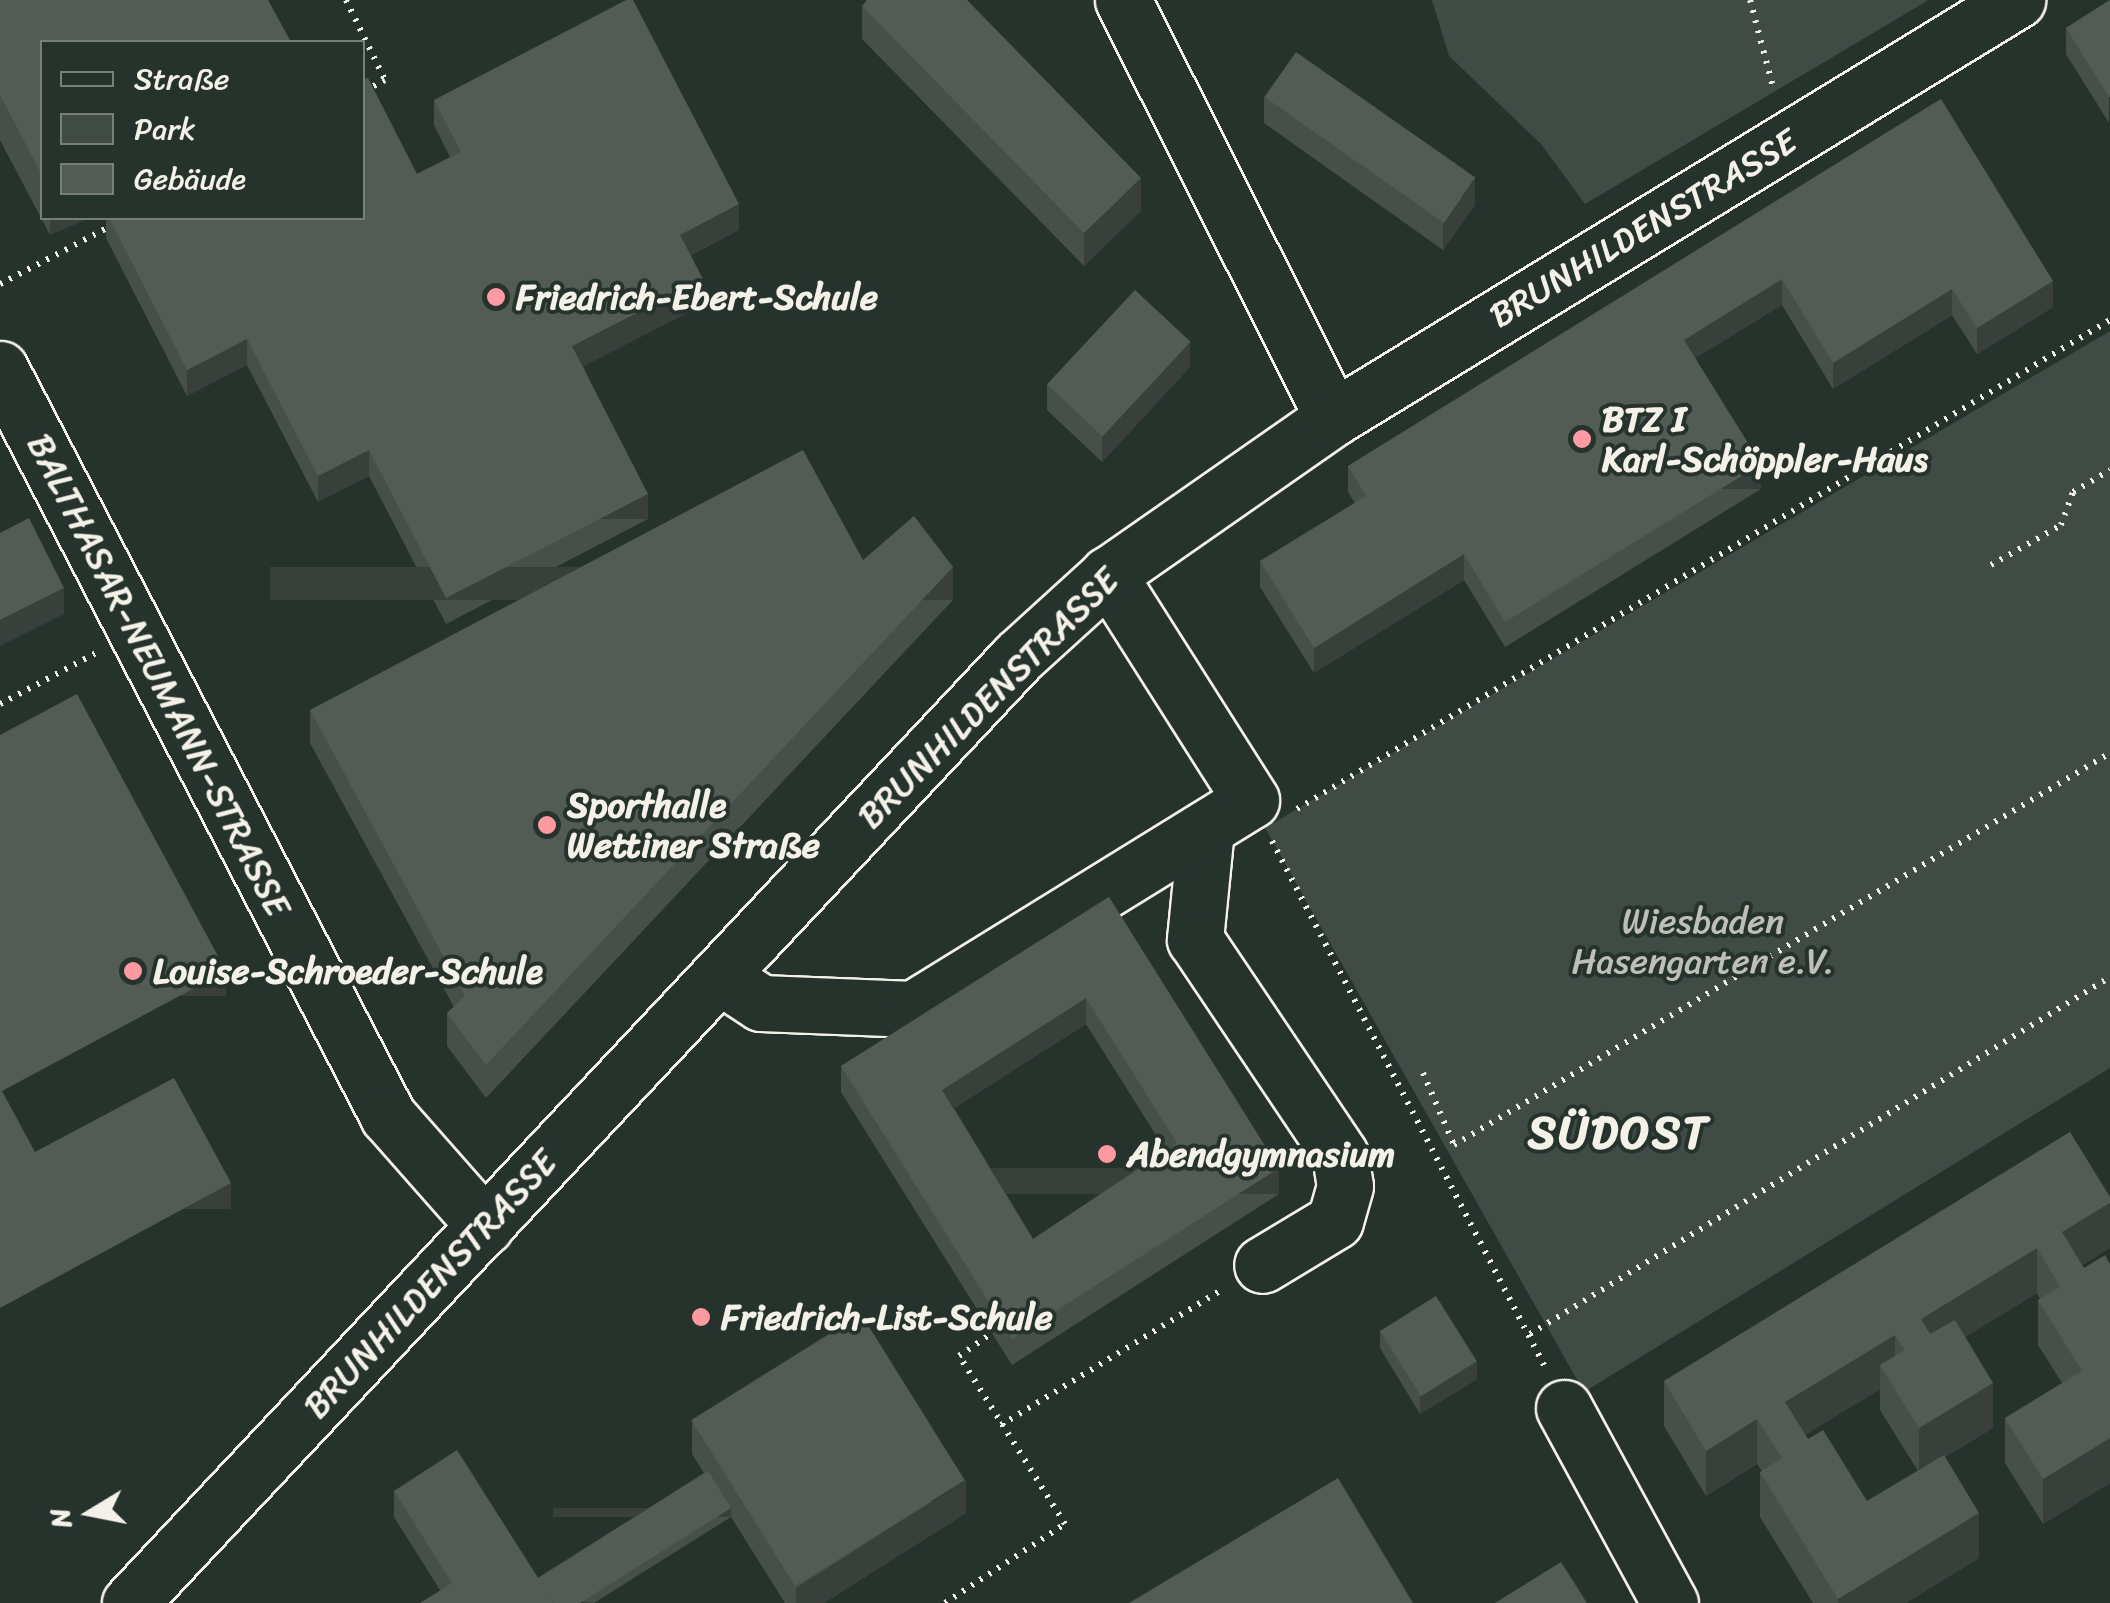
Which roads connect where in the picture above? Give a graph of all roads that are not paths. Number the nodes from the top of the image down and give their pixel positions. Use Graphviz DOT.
graph roads {
  1 [pos="1123,0"];
  2 [pos="2017,0"];
  3 [pos="0,370"];
  4 [pos="1333,418"];
  5 [pos="1108,574"];
  6 [pos="1241,819"];
  7 [pos="720,976"];
  8 [pos="485,1226"];
  9 [pos="1262,1265"];
  10 [pos="1564,1408"];
  11 [pos="130,1603"];
  12 [pos="1670,1603"];
  1 -- 4 [label="street"];
  2 -- 4 [label="street, BRUNHILDENSTRASSE"];
  3 -- 8 [label="street, BALTHASAR-NEUMANN-STRASSE"];
  4 -- 5 [label="street, BRUNHILDENSTRASSE"];
  5 -- 6 [label="street"];
  5 -- 7 [label="street, BRUNHILDENSTRASSE"];
  6 -- 7 [label="street"];
  6 -- 9 [label="street"];
  7 -- 8 [label="street, BRUNHILDENSTRASSE"];
  8 -- 11 [label="street, BRUNHILDENSTRASSE"];
  10 -- 12 [label="street"];
}
